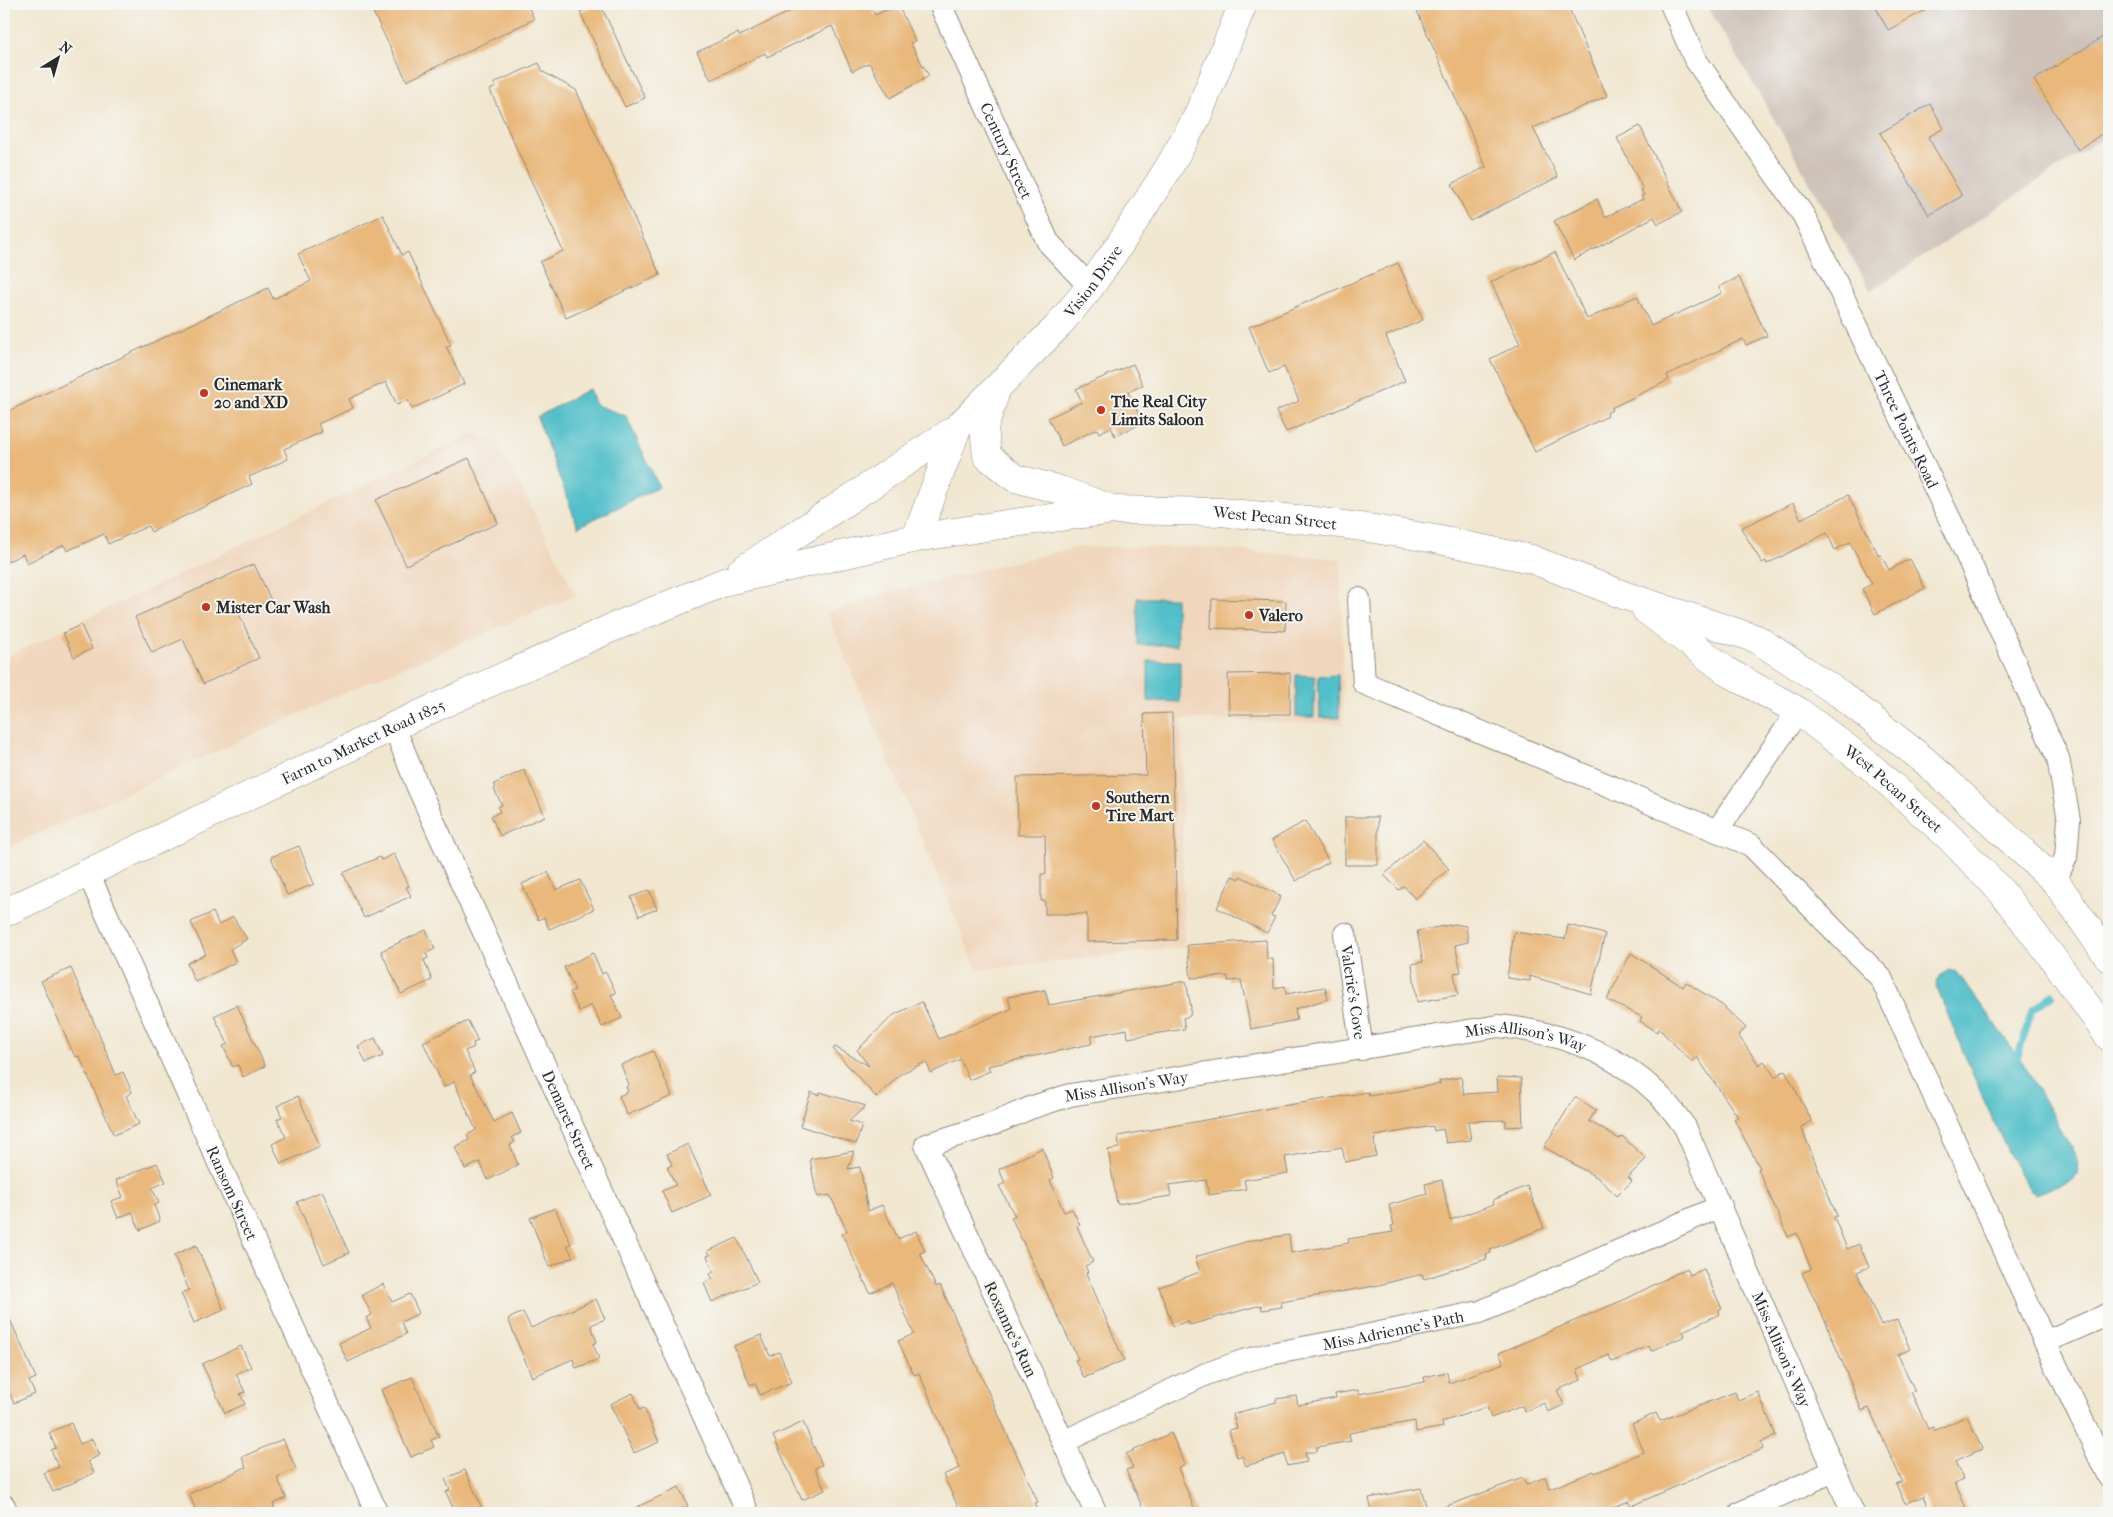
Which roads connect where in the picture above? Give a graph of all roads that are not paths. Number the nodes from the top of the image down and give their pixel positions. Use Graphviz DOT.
graph roads {
  1 [pos="940,4"];
  2 [pos="1243,4"];
  3 [pos="1670,4"];
  4 [pos="1090,287"];
  5 [pos="996,389"];
  6 [pos="957,428"];
  7 [pos="1113,510"];
  8 [pos="916,538"];
  9 [pos="727,581"];
  10 [pos="1626,596"];
  11 [pos="1359,599"];
  12 [pos="1798,711"];
  13 [pos="394,726"];
  14 [pos="1717,831"];
  15 [pos="88,873"];
  16 [pos="2055,881"];
  17 [pos="4,913"];
  18 [pos="1345,934"];
  19 [pos="2109,958"];
  20 [pos="2109,1037"];
  21 [pos="1362,1049"];
  22 [pos="926,1144"];
  23 [pos="1721,1206"];
  24 [pos="2109,1314"];
  25 [pos="2045,1342"];
  26 [pos="1063,1442"];
  27 [pos="1834,1471"];
  28 [pos="2109,1477"];
  29 [pos="4,1506"];
  30 [pos="7,1513"];
  31 [pos="377,1513"];
  32 [pos="748,1513"];
  33 [pos="1096,1513"];
  34 [pos="1740,1513"];
  35 [pos="1853,1513"];
  1 -- 4 [label="street, Century Street"];
  2 -- 4 [label="main road, Vision Drive"];
  3 -- 16 [label="street, Three Points Road"];
  4 -- 5 [label="main road, Vision Drive"];
  5 -- 6 [label="main road, Vision Drive"];
  5 -- 7 [label="main road"];
  6 -- 8 [label="main road, Vision Drive"];
  6 -- 9 [label="main road"];
  7 -- 8 [label="main road, West Pecan Street"];
  7 -- 10 [label="main road, West Pecan Street"];
  8 -- 9 [label="main road, West Pecan Street"];
  9 -- 13 [label="main road, Farm to Market Road 1825"];
  10 -- 12 [label="main road, West Pecan Street"];
  10 -- 16 [label="main road, West Pecan Street"];
  11 -- 14 [label="street"];
  12 -- 14 [label="street"];
  12 -- 20 [label="main road, West Pecan Street"];
  13 -- 15 [label="main road, Farm to Market Road 1825"];
  13 -- 32 [label="street, Demaret Street"];
  14 -- 25 [label="street"];
  15 -- 17 [label="main road, Farm to Market Road 1825"];
  15 -- 31 [label="street, Ransom Street"];
  16 -- 19 [label="main road, West Pecan Street"];
  18 -- 21 [label="street, Valerie's Cove"];
  21 -- 22 [label="street, Miss Allison's Way"];
  21 -- 23 [label="street, Miss Allison's Way"];
  22 -- 26 [label="street, Roxanne's Run"];
  23 -- 26 [label="street, Miss Adrienne's Path"];
  23 -- 27 [label="street, Miss Allison's Way"];
  24 -- 25 [label="street"];
  25 -- 28 [label="street"];
  26 -- 33 [label="street, Roxanne's Run"];
  27 -- 34 [label="street"];
  27 -- 35 [label="street, Miss Allison's Way"];
  29 -- 30 [label="street"];
}
